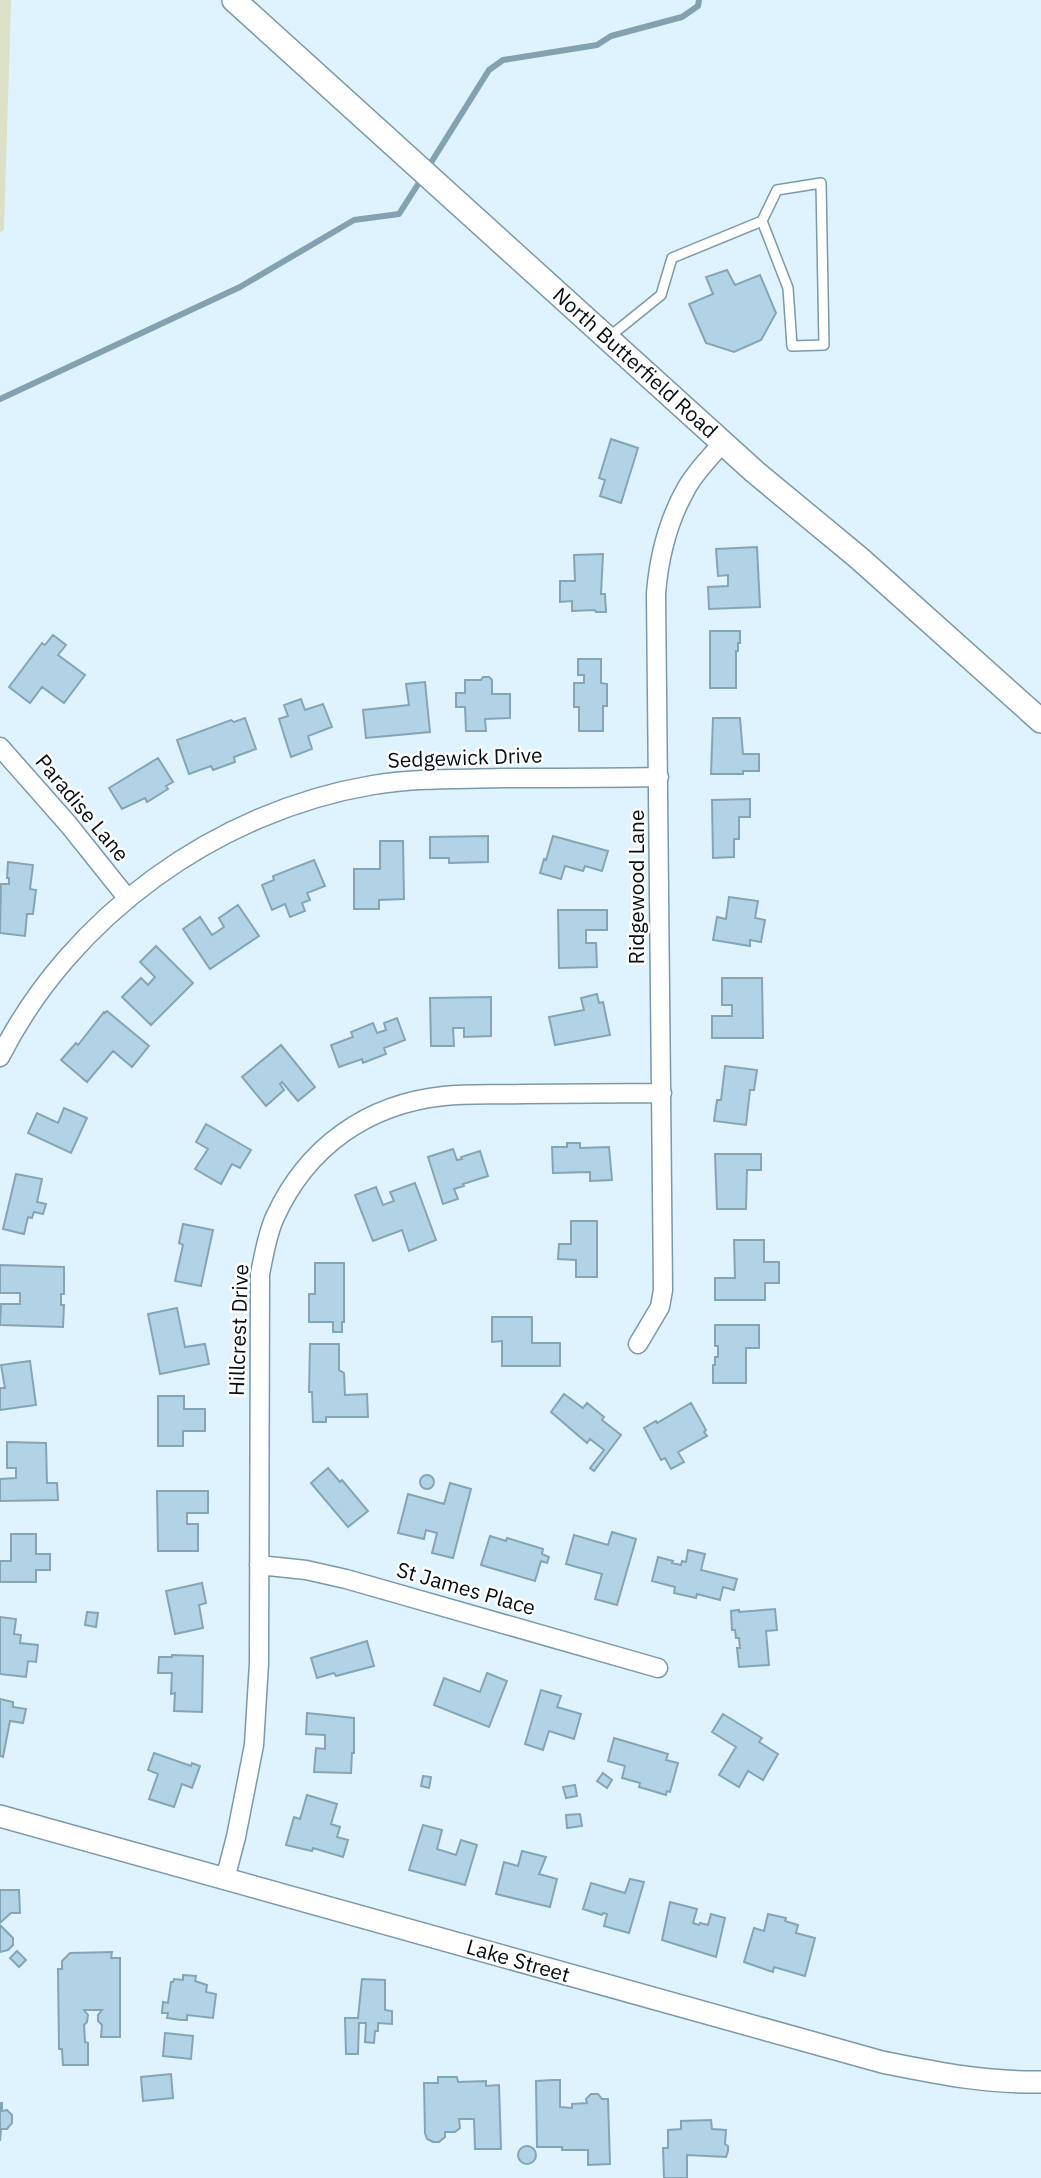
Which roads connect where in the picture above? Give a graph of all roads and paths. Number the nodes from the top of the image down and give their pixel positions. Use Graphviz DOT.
graph roads {
  1 [pos="234,0"];
  2 [pos="762,221"];
  3 [pos="607,338"];
  4 [pos="723,442"];
  5 [pos="1041,721"];
  6 [pos="0,747"];
  7 [pos="659,777"];
  8 [pos="128,899"];
  9 [pos="0,1057"];
  10 [pos="662,1093"];
  11 [pos="638,1344"];
  12 [pos="259,1565"];
  13 [pos="658,1668"];
  14 [pos="0,1816"];
  15 [pos="225,1879"];
  16 [pos="1041,2082"];
  1 -- 3 [label="main road, North Butterfield Road"];
  2 -- 2 [label="lane"];
  2 -- 3 [label="lane"];
  3 -- 4 [label="main road, North Butterfield Road"];
  4 -- 5 [label="main road, North Butterfield Road"];
  4 -- 7 [label="street, Ridgewood Lane"];
  6 -- 8 [label="street, Paradise Lane"];
  7 -- 8 [label="street, Sedgewick Drive"];
  7 -- 10 [label="street, Ridgewood Lane"];
  8 -- 9 [label="street, Sedgewick Drive"];
  10 -- 11 [label="street, Ridgewood Lane"];
  10 -- 12 [label="street, Hillcrest Drive"];
  12 -- 13 [label="street, St James Place"];
  12 -- 15 [label="street, Hillcrest Drive"];
  14 -- 15 [label="street, Lake Street"];
  15 -- 16 [label="street, Lake Street"];
}
